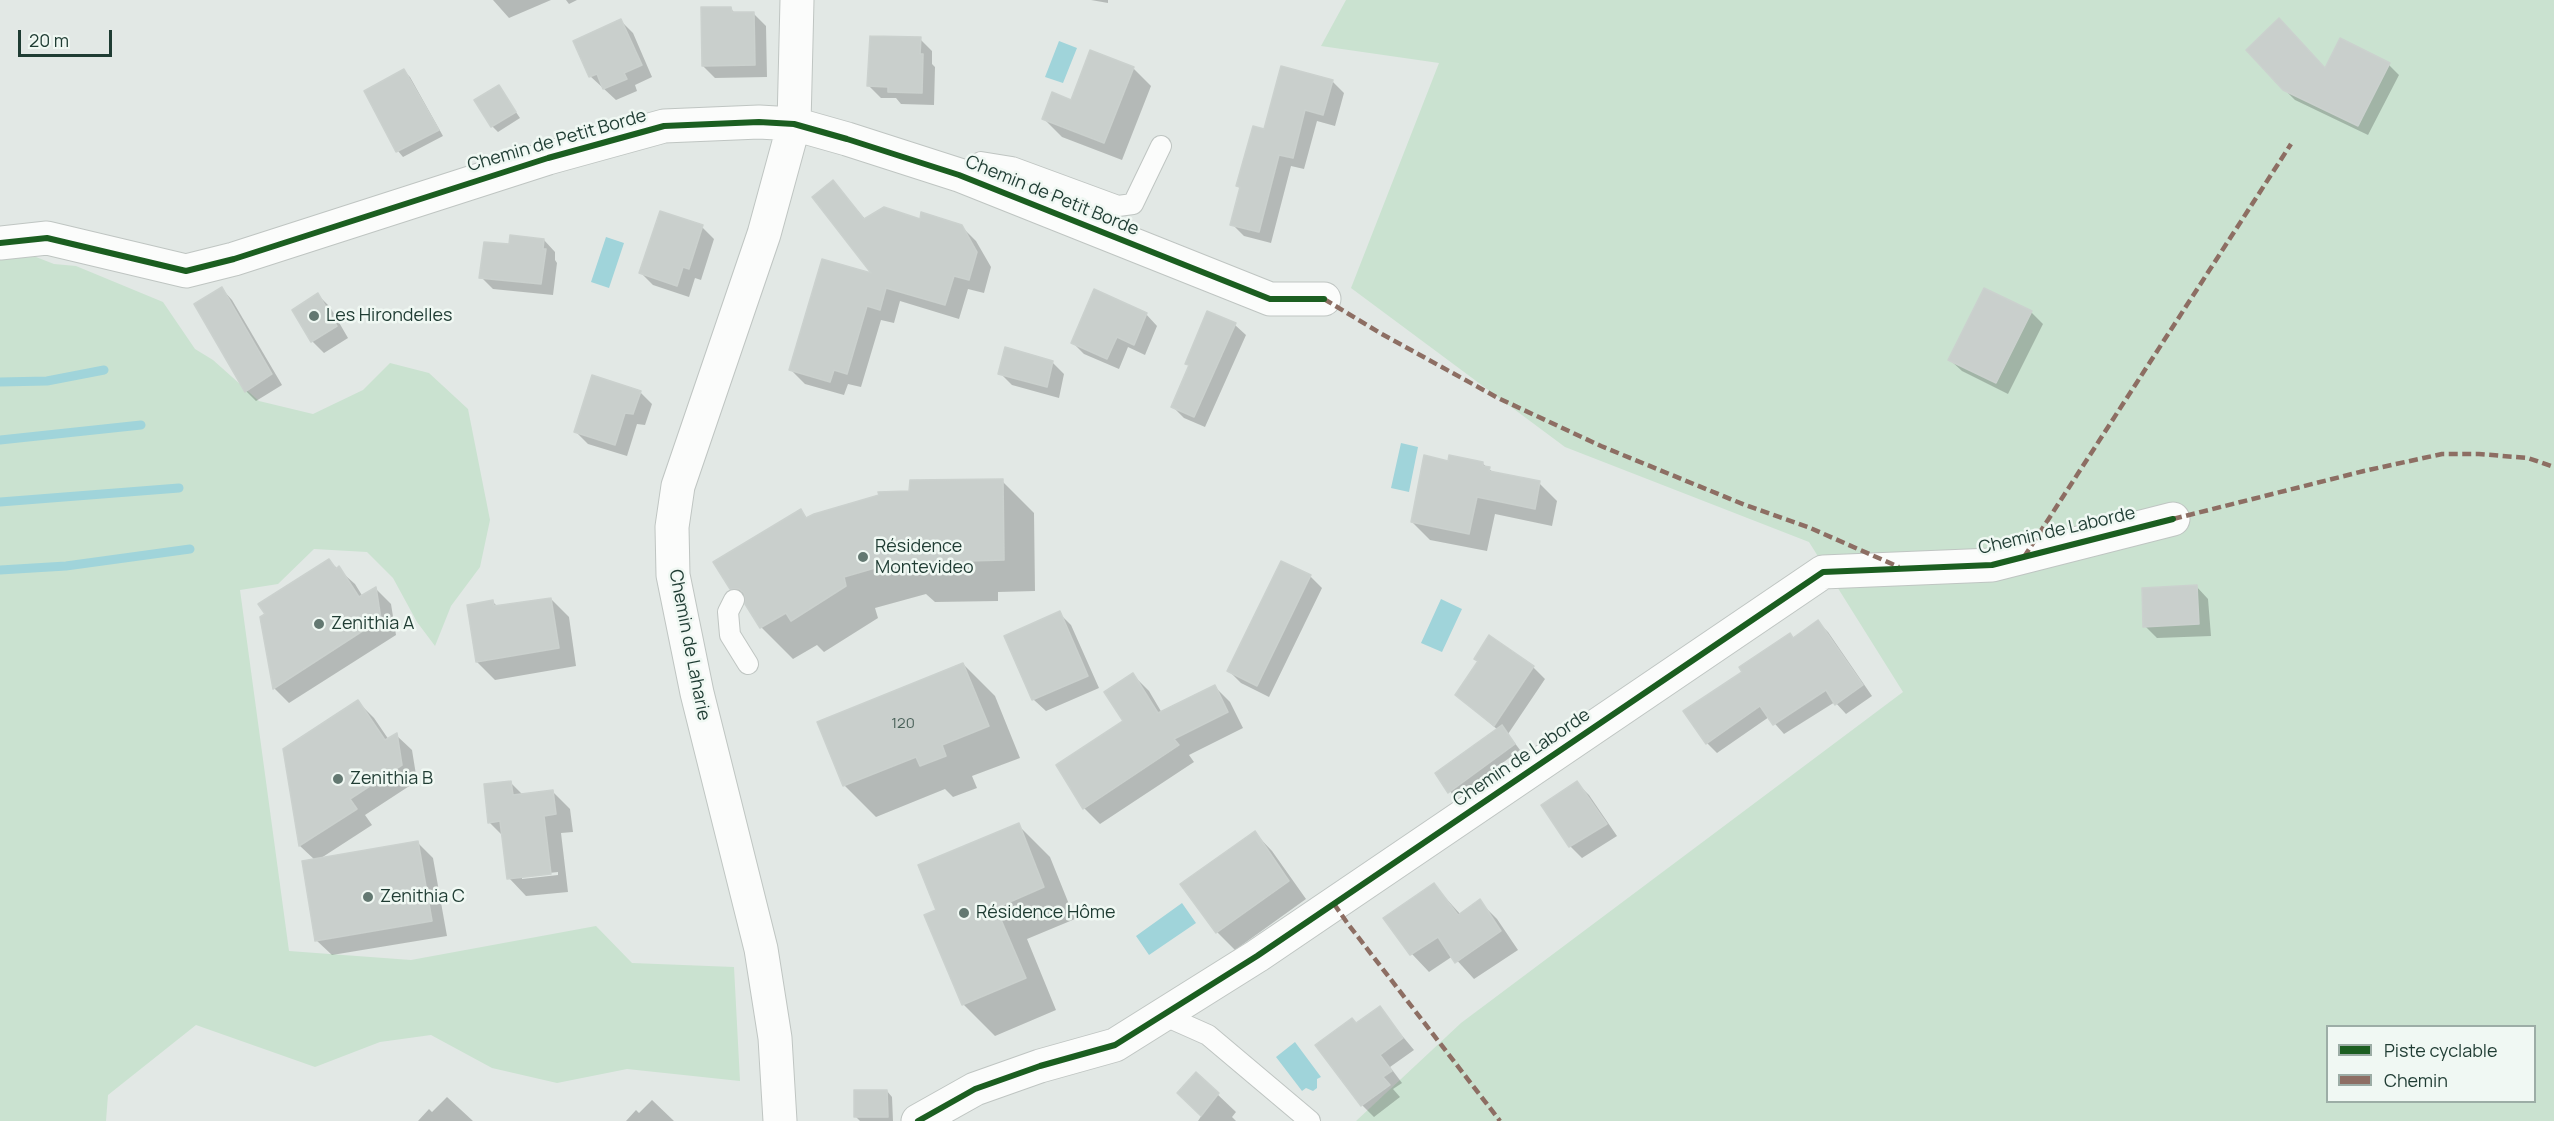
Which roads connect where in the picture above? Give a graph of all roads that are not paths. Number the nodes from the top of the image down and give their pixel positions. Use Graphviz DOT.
graph roads {
  1 [pos="797,0"];
  2 [pos="794,124"];
  3 [pos="1161,146"];
  4 [pos="959,175"];
  5 [pos="0,243"];
  6 [pos="1324,299"];
  7 [pos="2173,519"];
  8 [pos="734,600"];
  9 [pos="748,664"];
  10 [pos="1163,1015"];
  11 [pos="780,1121"];
  12 [pos="918,1121"];
  13 [pos="1310,1121"];
  1 -- 2 [label="street, Chemin de Laharie"];
  2 -- 4 [label="street, Chemin de Petit Borde"];
  2 -- 5 [label="street, Chemin de Petit Borde"];
  2 -- 11 [label="street, Chemin de Laharie"];
  3 -- 4 [label="lane"];
  4 -- 6 [label="street, Chemin de Petit Borde"];
  7 -- 10 [label="street, Chemin de Laborde"];
  8 -- 9 [label="lane"];
  10 -- 12 [label="street, Chemin de Laborde"];
  10 -- 13 [label="lane"];
}
